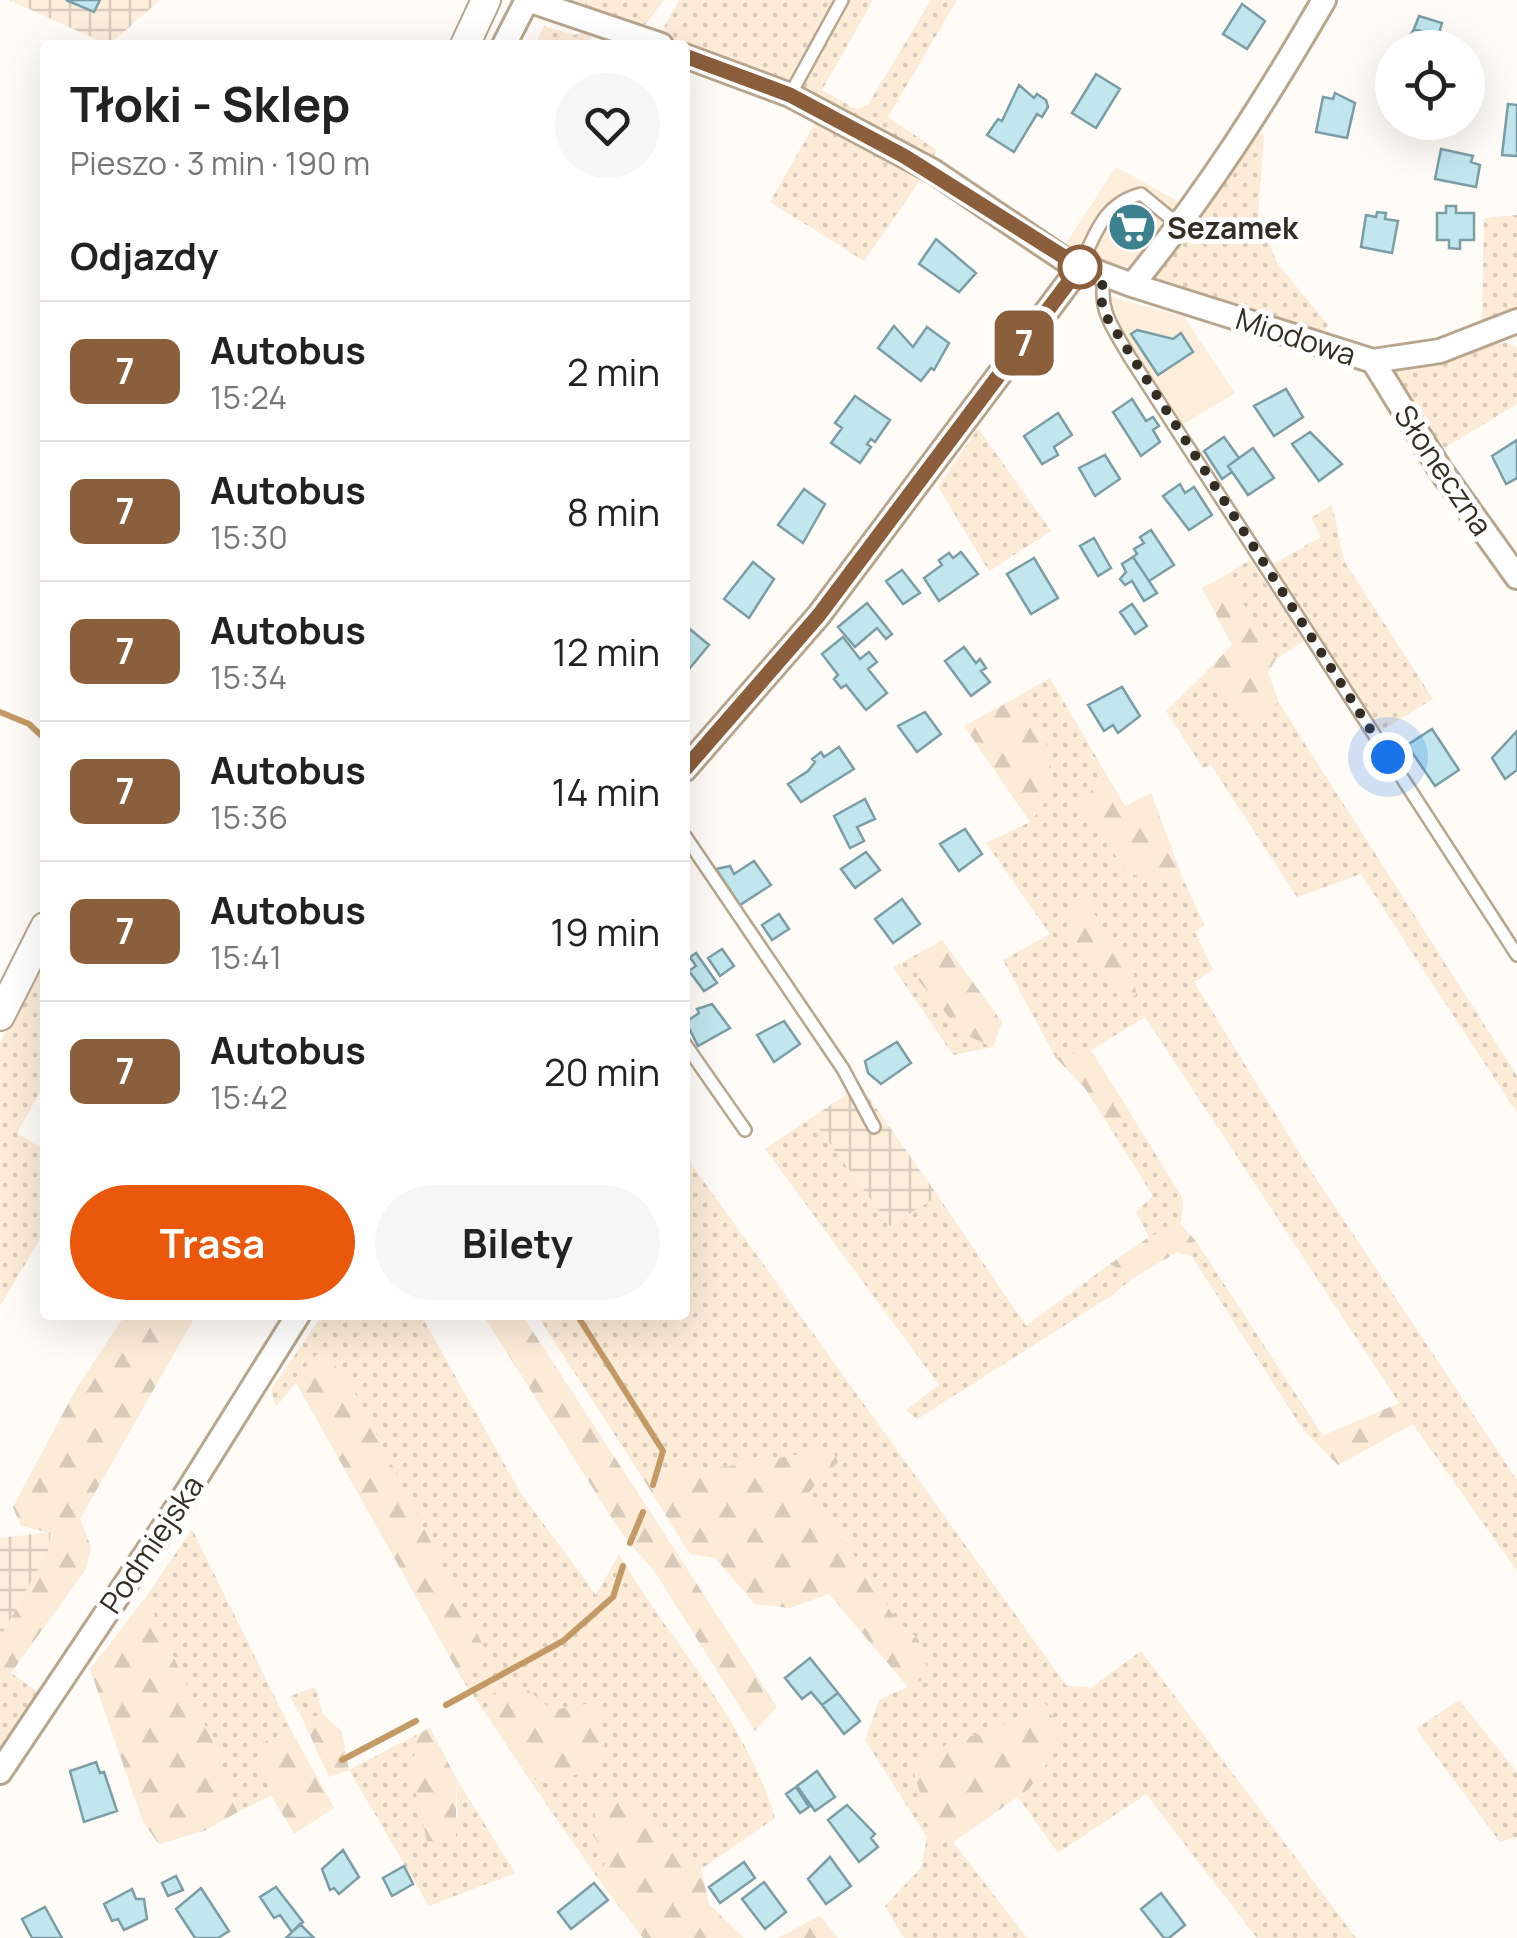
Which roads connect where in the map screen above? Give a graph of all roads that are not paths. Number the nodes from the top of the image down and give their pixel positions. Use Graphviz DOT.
graph roads {
  1 [pos="486,0"];
  2 [pos="527,0"];
  3 [pos="842,0"];
  4 [pos="1324,0"];
  5 [pos="468,40"];
  6 [pos="507,40"];
  7 [pos="645,40"];
  8 [pos="690,58"];
  9 [pos="790,95"];
  10 [pos="1180,226"];
  11 [pos="1080,267"];
  12 [pos="1105,276"];
  13 [pos="1132,285"];
  14 [pos="1517,321"];
  15 [pos="1373,361"];
  16 [pos="1517,577"];
  17 [pos="690,763"];
  18 [pos="690,843"];
  19 [pos="40,936"];
  20 [pos="1517,955"];
  21 [pos="0,1016"];
  22 [pos="690,1051"];
  23 [pos="874,1128"];
  24 [pos="745,1130"];
  25 [pos="295,1320"];
  26 [pos="0,1772"];
  1 -- 5 [label="street"];
  2 -- 6 [label="street"];
  2 -- 7 [label="street"];
  3 -- 9 [label="lane"];
  4 -- 10 [label="street"];
  8 -- 9 [label="street, Miodowa"];
  9 -- 11 [label="street, Miodowa"];
  10 -- 11 [label="lane"];
  10 -- 13 [label="street"];
  11 -- 12 [label="street, Miodowa"];
  11 -- 17 [label="street"];
  12 -- 13 [label="street, Miodowa"];
  12 -- 20 [label="lane"];
  13 -- 15 [label="street, Miodowa"];
  14 -- 15 [label="street, Miodowa"];
  15 -- 16 [label="street, Słoneczna"];
  18 -- 23 [label="lane"];
  19 -- 21 [label="street"];
  22 -- 24 [label="lane"];
  25 -- 26 [label="street, Podmiejska"];
}
